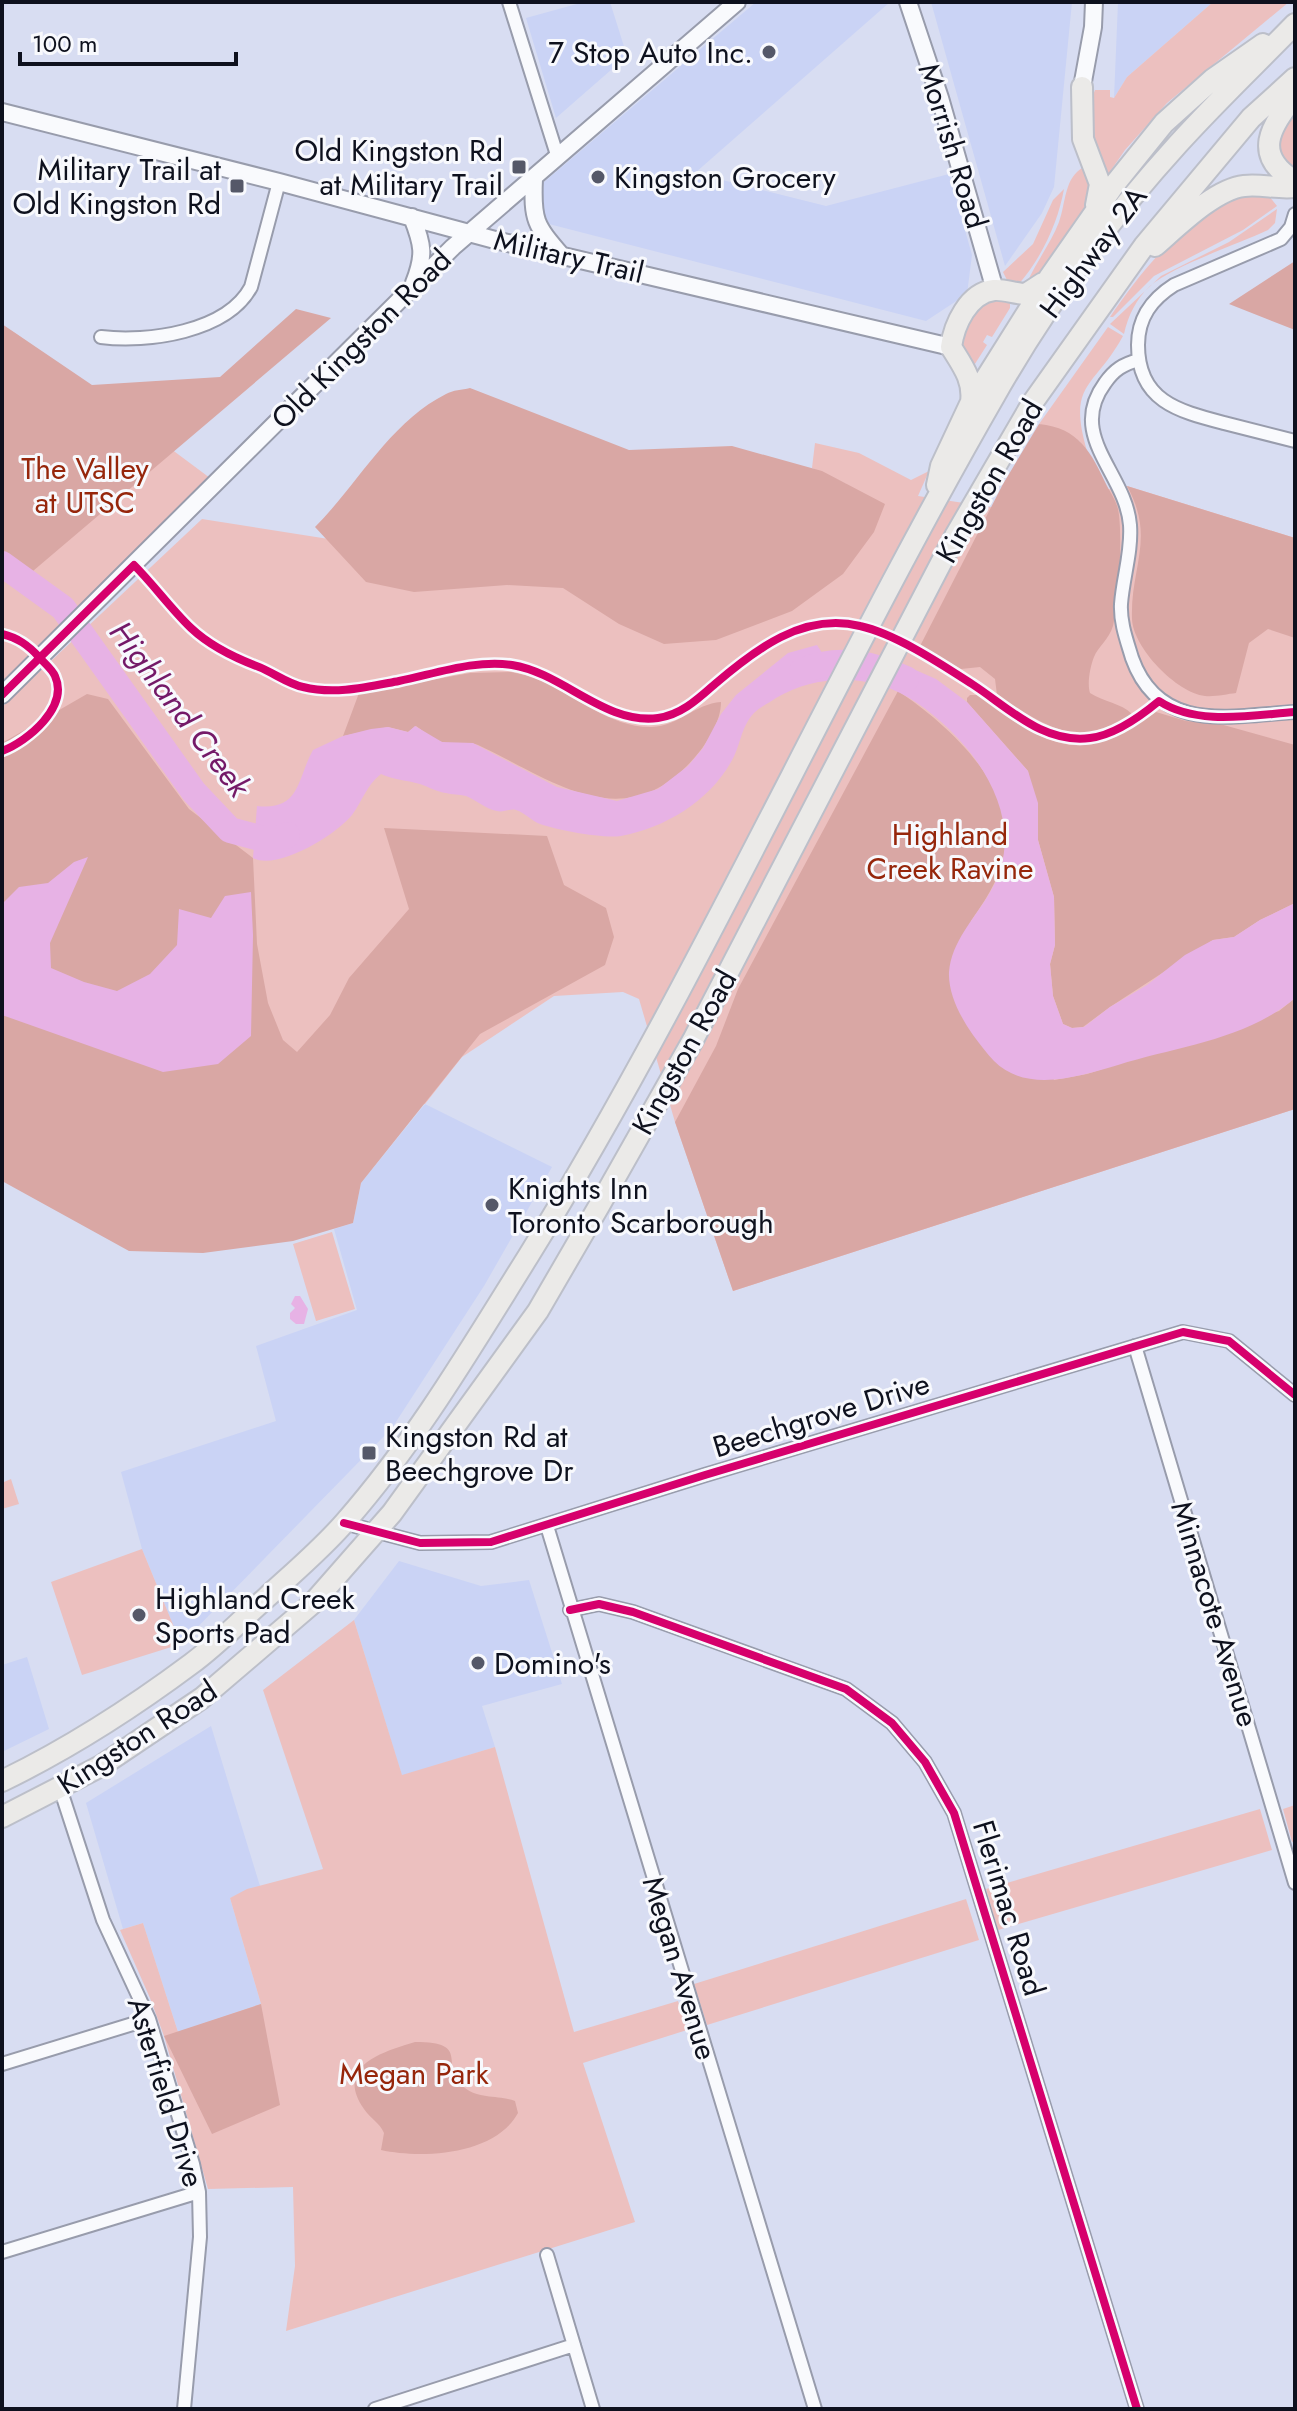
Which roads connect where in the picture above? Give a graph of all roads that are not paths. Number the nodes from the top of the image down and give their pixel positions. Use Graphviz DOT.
graph roads {
  1 [pos="509,2"];
  2 [pos="737,2"];
  3 [pos="908,2"];
  4 [pos="1094,2"];
  5 [pos="1295,22"];
  6 [pos="1295,78"];
  7 [pos="1082,87"];
  8 [pos="1295,96"];
  9 [pos="2,112"];
  10 [pos="558,158"];
  11 [pos="534,179"];
  12 [pos="1295,181"];
  13 [pos="279,182"];
  14 [pos="1295,187"];
  15 [pos="1295,214"];
  16 [pos="412,217"];
  17 [pos="1091,220"];
  18 [pos="470,232"];
  19 [pos="562,256"];
  20 [pos="1127,269"];
  21 [pos="1049,278"];
  22 [pos="412,288"];
  23 [pos="995,290"];
  24 [pos="101,337"];
  25 [pos="951,347"];
  26 [pos="1139,360"];
  27 [pos="971,402"];
  28 [pos="1295,441"];
  29 [pos="931,510"];
  30 [pos="2,695"];
  31 [pos="1295,712"];
  32 [pos="1135,1346"];
  33 [pos="1295,1395"];
  34 [pos="344,1523"];
  35 [pos="547,1526"];
  36 [pos="377,1531"];
  37 [pos="570,1610"];
  38 [pos="2,1781"];
  39 [pos="60,1788"];
  40 [pos="2,1817"];
  41 [pos="1295,1883"];
  42 [pos="149,2019"];
  43 [pos="2,2064"];
  44 [pos="199,2192"];
  45 [pos="2,2252"];
  46 [pos="547,2255"];
  47 [pos="574,2345"];
  48 [pos="184,2409"];
  49 [pos="375,2409"];
  50 [pos="593,2409"];
  51 [pos="815,2409"];
  52 [pos="1137,2409"];
  1 -- 10 [label="street"];
  2 -- 10 [label="street, Old Kingston Road"];
  3 -- 23 [label="street, Morrish Road"];
  4 -- 7 [label="street"];
  5 -- 17 [label="main road"];
  5 -- 29 [label="main road, Highway 2A"];
  6 -- 20 [label="main road, Highway 2A"];
  7 -- 17 [label="main road"];
  8 -- 12 [label="main road"];
  9 -- 13 [label="street, Military Trail"];
  10 -- 11 [label="street, Old Kingston Road"];
  11 -- 18 [label="street, Old Kingston Road"];
  11 -- 19 [label="street"];
  13 -- 16 [label="street, Military Trail"];
  13 -- 24 [label="street"];
  14 -- 20 [label="main road"];
  15 -- 26 [label="street"];
  16 -- 18 [label="street, Military Trail"];
  16 -- 22 [label="street"];
  17 -- 21 [label="main road"];
  18 -- 19 [label="street, Military Trail"];
  18 -- 22 [label="street, Old Kingston Road"];
  19 -- 25 [label="street, Military Trail"];
  20 -- 36 [label="main road, Kingston Road"];
  21 -- 23 [label="main road"];
  21 -- 27 [label="main road"];
  22 -- 30 [label="street, Old Kingston Road"];
  23 -- 25 [label="main road"];
  25 -- 27 [label="main road"];
  26 -- 28 [label="street"];
  26 -- 31 [label="street"];
  27 -- 29 [label="main road"];
  29 -- 34 [label="main road, Kingston Road"];
  32 -- 33 [label="street, Beechgrove Drive"];
  32 -- 35 [label="street, Beechgrove Drive"];
  32 -- 41 [label="street, Minnacote Avenue"];
  34 -- 36 [label="street, Beechgrove Drive"];
  34 -- 38 [label="main road, Kingston Road"];
  35 -- 36 [label="street, Beechgrove Drive"];
  35 -- 37 [label="street, Megan Avenue"];
  36 -- 39 [label="main road, Kingston Road"];
  37 -- 51 [label="street, Megan Avenue"];
  37 -- 52 [label="street, Flerimac Road"];
  39 -- 40 [label="main road, Kingston Road"];
  39 -- 42 [label="street, Asterfield Drive"];
  42 -- 43 [label="street"];
  42 -- 44 [label="street, Asterfield Drive"];
  44 -- 45 [label="street"];
  44 -- 48 [label="street, Asterfield Drive"];
  46 -- 47 [label="street"];
  47 -- 49 [label="street"];
  47 -- 50 [label="street"];
}
